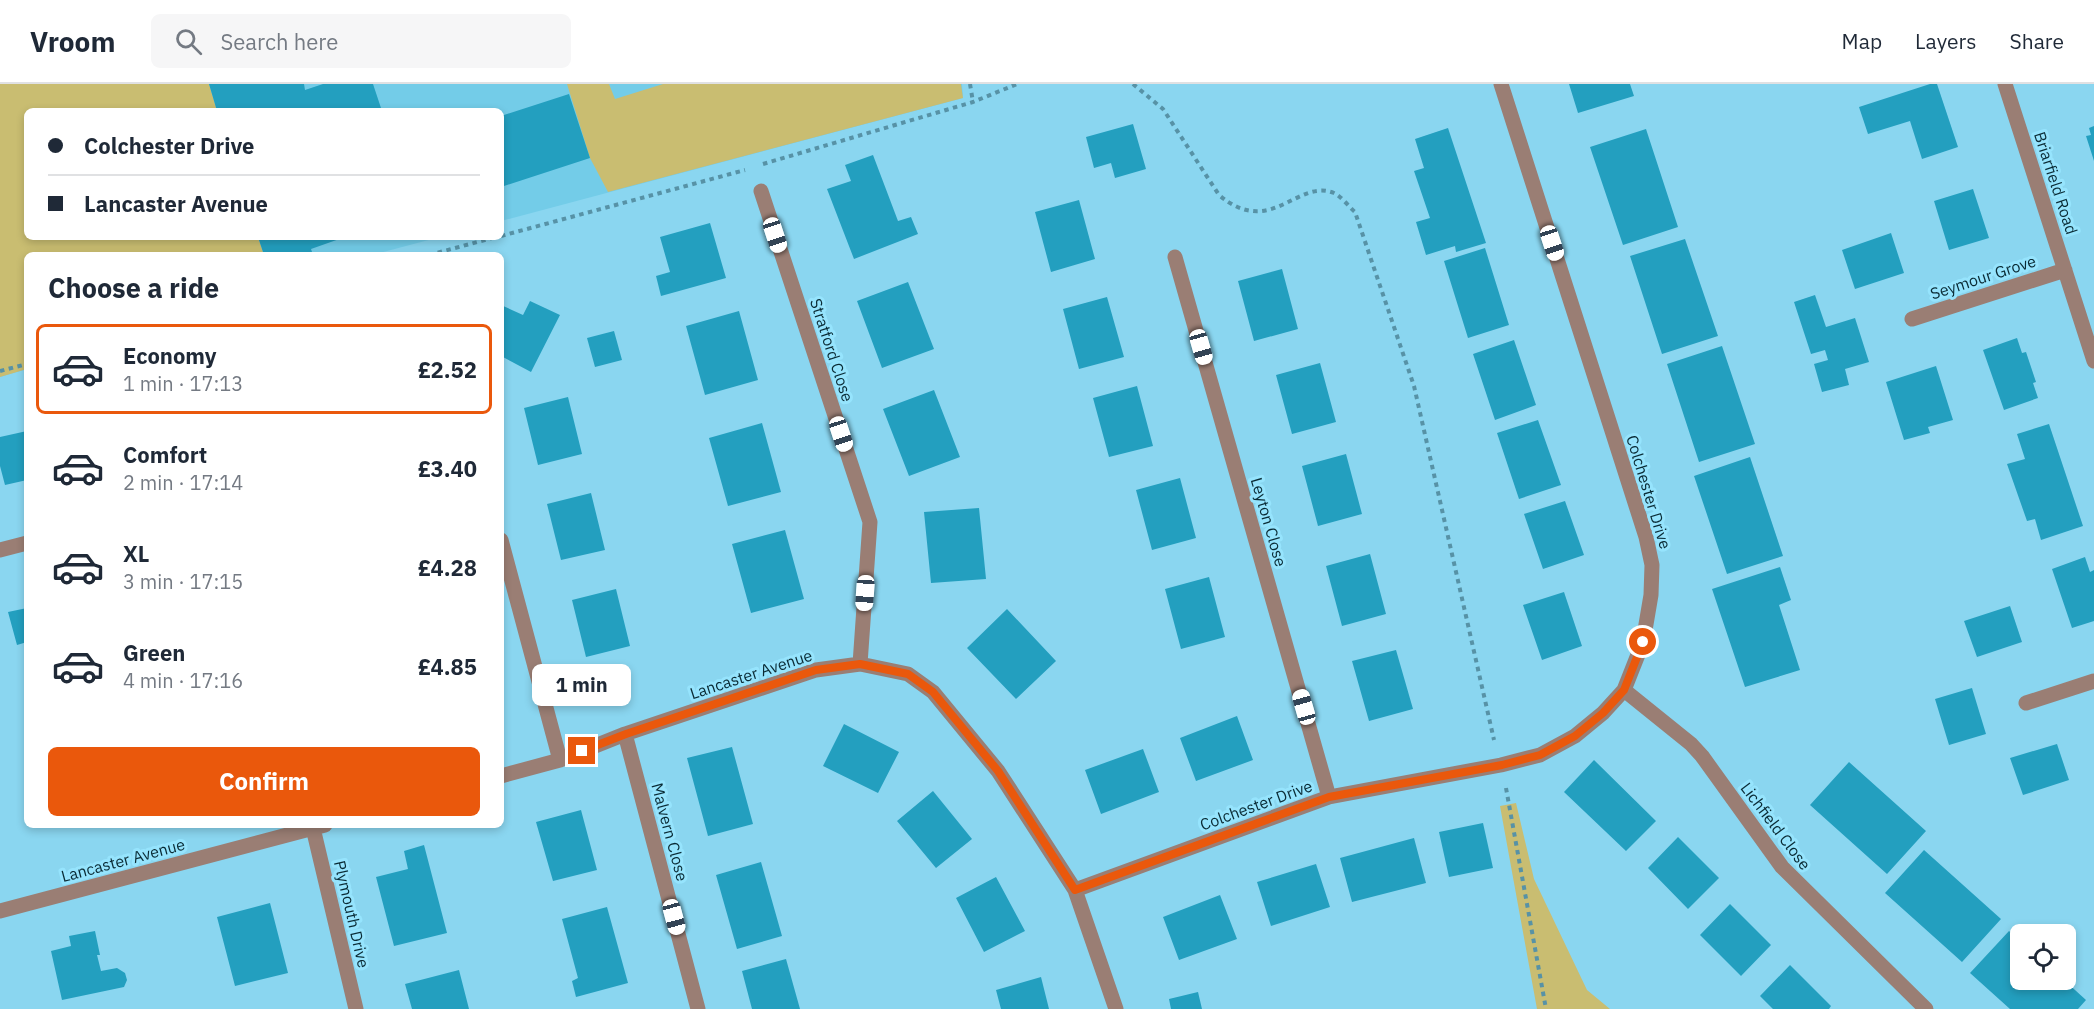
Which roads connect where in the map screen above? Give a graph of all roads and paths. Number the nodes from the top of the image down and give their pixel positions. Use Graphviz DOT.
graph roads {
  1 [pos="970,84"];
  2 [pos="1017,84"];
  3 [pos="1133,84"];
  4 [pos="1501,84"];
  5 [pos="2005,84"];
  6 [pos="973,102"];
  7 [pos="761,191"];
  8 [pos="504,235"];
  9 [pos="485,240"];
  10 [pos="440,252"];
  11 [pos="1175,257"];
  12 [pos="2065,270"];
  13 [pos="1912,319"];
  14 [pos="2094,362"];
  15 [pos="24,365"];
  16 [pos="0,371"];
  17 [pos="24,544"];
  18 [pos="0,550"];
  19 [pos="504,551"];
  20 [pos="860,664"];
  21 [pos="2094,681"];
  22 [pos="1624,690"];
  23 [pos="2026,703"];
  24 [pos="626,734"];
  25 [pos="560,760"];
  26 [pos="1502,765"];
  27 [pos="504,775"];
  28 [pos="1329,797"];
  29 [pos="315,828"];
  30 [pos="319,828"];
  31 [pos="1075,890"];
  32 [pos="0,911"];
  33 [pos="356,1009"];
  34 [pos="698,1009"];
  35 [pos="1116,1009"];
  36 [pos="1546,1009"];
  37 [pos="1926,1009"];
  1 -- 6 [label="path"];
  2 -- 6 [label="path"];
  3 -- 26 [label="path"];
  4 -- 22 [label="street, Colchester Drive"];
  5 -- 12 [label="street, Briarfield Road"];
  6 -- 8 [label="path"];
  7 -- 20 [label="street, Stratford Close"];
  9 -- 10 [label="path"];
  11 -- 28 [label="street, Leyton Close"];
  12 -- 13 [label="street, Seymour Grove"];
  12 -- 14 [label="street, Briarfield Road"];
  15 -- 16 [label="path"];
  17 -- 18 [label="street"];
  19 -- 25 [label="street"];
  20 -- 24 [label="street, Lancaster Avenue"];
  20 -- 31 [label="street, Lancaster Avenue"];
  21 -- 23 [label="street"];
  22 -- 26 [label="street, Colchester Drive"];
  22 -- 37 [label="street, Lichfield Close"];
  24 -- 25 [label="street, Lancaster Avenue"];
  24 -- 34 [label="street, Malvern Close"];
  25 -- 27 [label="street, Lancaster Avenue"];
  26 -- 28 [label="street, Colchester Drive"];
  26 -- 36 [label="path"];
  28 -- 31 [label="street, Colchester Drive"];
  29 -- 32 [label="street, Lancaster Avenue"];
  30 -- 33 [label="street, Plymouth Drive"];
  31 -- 35 [label="street, Lancaster Avenue"];
}
